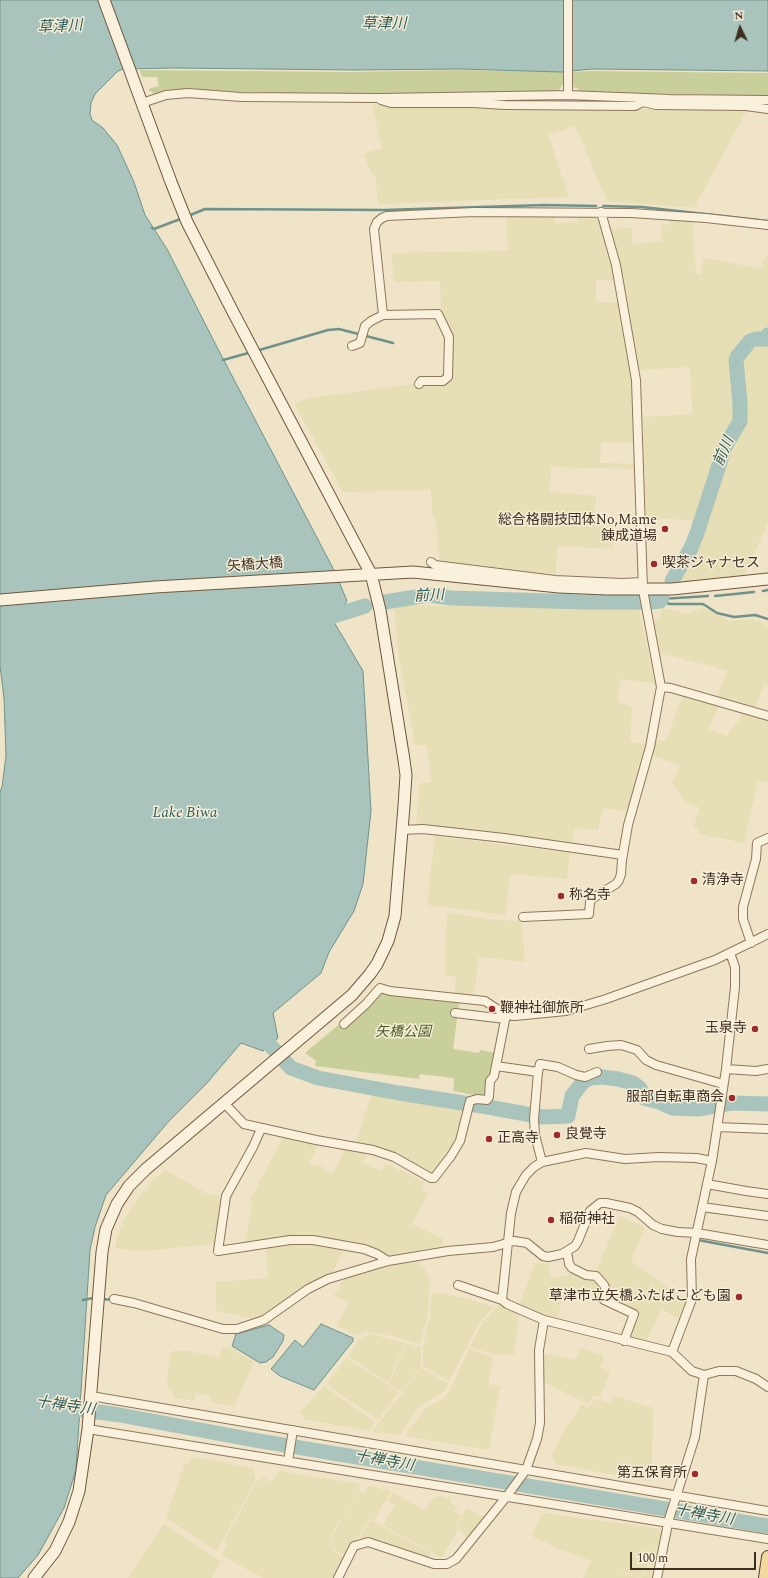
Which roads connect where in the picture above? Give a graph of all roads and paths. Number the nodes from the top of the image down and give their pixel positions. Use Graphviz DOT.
graph roads {
  1 [pos="104,0"];
  2 [pos="568,0"];
  3 [pos="568,95"];
  4 [pos="379,98"];
  5 [pos="643,100"];
  6 [pos="768,100"];
  7 [pos="142,103"];
  8 [pos="768,109"];
  9 [pos="601,212"];
  10 [pos="768,226"];
  11 [pos="383,315"];
  12 [pos="352,346"];
  13 [pos="419,384"];
  14 [pos="431,562"];
  15 [pos="371,574"];
  16 [pos="768,579"];
  17 [pos="643,589"];
  18 [pos="0,600"];
  19 [pos="661,687"];
  20 [pos="768,716"];
  21 [pos="402,830"];
  22 [pos="768,838"];
  23 [pos="623,855"];
  24 [pos="523,917"];
  25 [pos="768,935"];
  26 [pos="751,943"];
  27 [pos="730,953"];
  28 [pos="455,1013"];
  29 [pos="506,1017"];
  30 [pos="344,1024"];
  31 [pos="589,1049"];
  32 [pos="496,1066"];
  33 [pos="726,1069"];
  34 [pos="768,1069"];
  35 [pos="538,1072"];
  36 [pos="597,1072"];
  37 [pos="723,1084"];
  38 [pos="225,1104"];
  39 [pos="717,1127"];
  40 [pos="261,1129"];
  41 [pos="768,1129"];
  42 [pos="712,1160"];
  43 [pos="542,1162"];
  44 [pos="707,1184"];
  45 [pos="768,1194"];
  46 [pos="702,1207"];
  47 [pos="768,1216"];
  48 [pos="697,1232"];
  49 [pos="509,1242"];
  50 [pos="768,1245"];
  51 [pos="567,1251"];
  52 [pos="388,1261"];
  53 [pos="458,1285"];
  54 [pos="114,1299"];
  55 [pos="502,1300"];
  56 [pos="544,1320"];
  57 [pos="624,1341"];
  58 [pos="672,1352"];
  59 [pos="704,1375"];
  60 [pos="768,1386"];
  61 [pos="91,1398"];
  62 [pos="88,1427"];
  63 [pos="293,1432"];
  64 [pos="288,1459"];
  65 [pos="524,1471"];
  66 [pos="508,1494"];
  67 [pos="675,1497"];
  68 [pos="768,1511"];
  69 [pos="669,1521"];
  70 [pos="768,1539"];
  71 [pos="768,1557"];
  72 [pos="34,1578"];
  73 [pos="338,1578"];
  74 [pos="657,1578"];
  75 [pos="765,1578"];
  1 -- 7 [label="street"];
  2 -- 3 [label="street"];
  3 -- 4 [label="street"];
  3 -- 5 [label="street"];
  4 -- 5 [label="street"];
  4 -- 7 [label="street"];
  5 -- 6 [label="street"];
  5 -- 8 [label="street"];
  7 -- 15 [label="street"];
  9 -- 10 [label="street"];
  9 -- 11 [label="street"];
  9 -- 17 [label="street"];
  11 -- 12 [label="street"];
  11 -- 13 [label="street"];
  14 -- 17 [label="street"];
  15 -- 17 [label="street, 矢橋大橋"];
  15 -- 18 [label="street, 矢橋大橋"];
  15 -- 21 [label="street"];
  16 -- 17 [label="street, 矢橋大橋"];
  17 -- 19 [label="street"];
  19 -- 20 [label="street"];
  19 -- 23 [label="street"];
  21 -- 23 [label="street"];
  21 -- 38 [label="street"];
  22 -- 26 [label="street"];
  23 -- 24 [label="street"];
  25 -- 26 [label="street"];
  26 -- 27 [label="street"];
  27 -- 29 [label="street"];
  27 -- 33 [label="street"];
  28 -- 29 [label="street"];
  29 -- 30 [label="street"];
  29 -- 32 [label="street"];
  31 -- 37 [label="street"];
  32 -- 35 [label="street"];
  32 -- 40 [label="street"];
  33 -- 34 [label="street"];
  33 -- 37 [label="street"];
  35 -- 36 [label="street"];
  35 -- 43 [label="street"];
  37 -- 39 [label="street"];
  38 -- 40 [label="street"];
  38 -- 61 [label="street"];
  39 -- 41 [label="street"];
  39 -- 42 [label="street"];
  40 -- 52 [label="street"];
  42 -- 43 [label="street"];
  42 -- 44 [label="street"];
  43 -- 49 [label="street"];
  44 -- 45 [label="street"];
  44 -- 46 [label="street"];
  46 -- 47 [label="street"];
  46 -- 48 [label="street"];
  48 -- 50 [label="street"];
  48 -- 51 [label="street"];
  48 -- 58 [label="street"];
  49 -- 51 [label="street"];
  49 -- 52 [label="street"];
  49 -- 55 [label="street"];
  51 -- 57 [label="street"];
  52 -- 54 [label="street"];
  53 -- 55 [label="street"];
  55 -- 56 [label="street"];
  56 -- 57 [label="street"];
  56 -- 65 [label="street"];
  57 -- 58 [label="street"];
  58 -- 59 [label="street"];
  59 -- 60 [label="street"];
  59 -- 67 [label="street"];
  61 -- 62 [label="street"];
  61 -- 63 [label="street"];
  62 -- 64 [label="street"];
  62 -- 72 [label="street"];
  63 -- 64 [label="street"];
  63 -- 65 [label="street"];
  64 -- 66 [label="street"];
  65 -- 66 [label="street"];
  65 -- 67 [label="street"];
  66 -- 69 [label="street"];
  66 -- 73 [label="street"];
  67 -- 68 [label="street"];
  67 -- 69 [label="street"];
  69 -- 70 [label="street"];
  69 -- 74 [label="street"];
  71 -- 75 [label="main road"];
}
